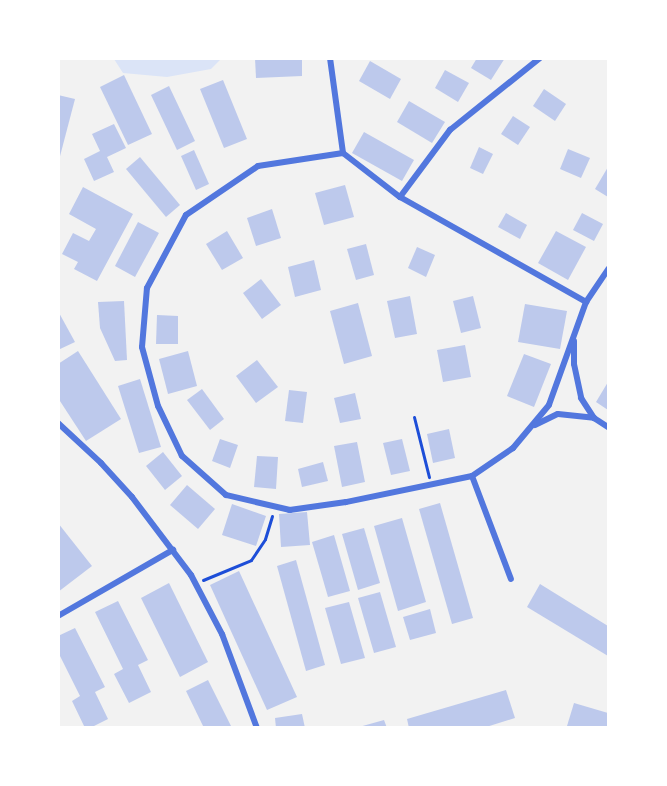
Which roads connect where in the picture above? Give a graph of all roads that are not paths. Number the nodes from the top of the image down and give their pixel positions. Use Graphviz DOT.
graph roads {
  1 [pos="330,58"];
  2 [pos="540,58"];
  3 [pos="343,153"];
  4 [pos="400,198"];
  5 [pos="607,273"];
  6 [pos="586,302"];
  7 [pos="575,334"];
  8 [pos="594,418"];
  9 [pos="58,423"];
  10 [pos="609,427"];
  11 [pos="529,429"];
  12 [pos="472,476"];
  13 [pos="173,550"];
  14 [pos="511,579"];
  15 [pos="58,616"];
  16 [pos="257,728"];
  1 -- 3 [label="street"];
  2 -- 4 [label="street"];
  3 -- 4 [label="street"];
  3 -- 12 [label="street"];
  4 -- 6 [label="street"];
  5 -- 6 [label="street"];
  6 -- 7 [label="street"];
  7 -- 8 [label="street"];
  7 -- 11 [label="street"];
  8 -- 10 [label="street"];
  8 -- 11 [label="street"];
  9 -- 13 [label="street"];
  11 -- 12 [label="street"];
  12 -- 14 [label="street"];
  13 -- 15 [label="street"];
  13 -- 16 [label="street"];
}
